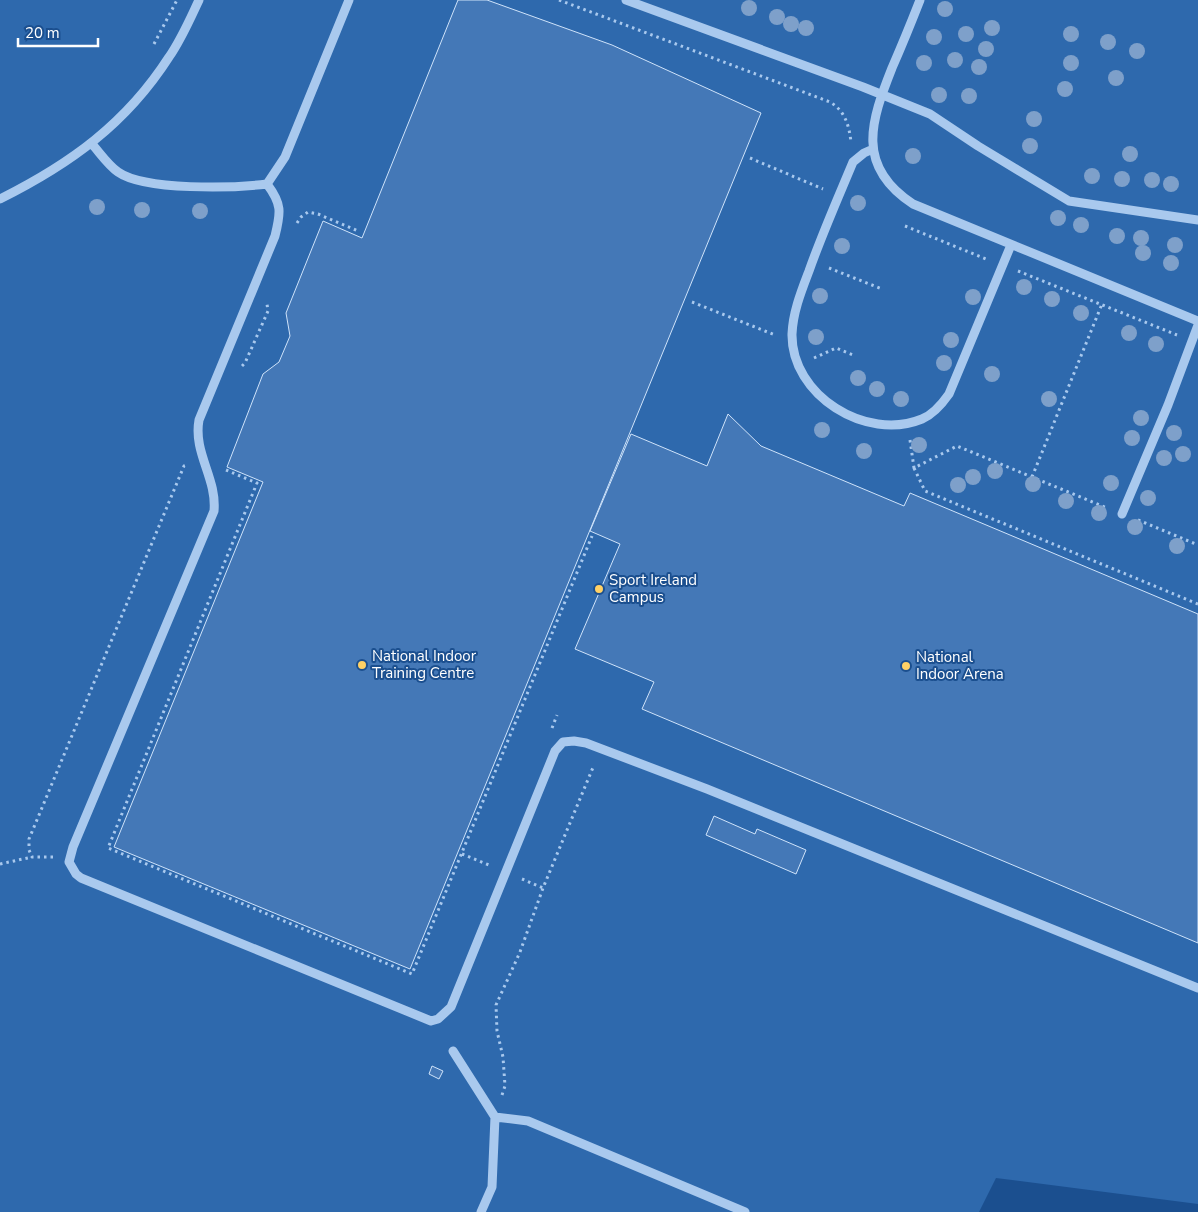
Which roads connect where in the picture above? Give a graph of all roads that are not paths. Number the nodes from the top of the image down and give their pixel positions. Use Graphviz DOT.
graph roads {
  1 [pos="199,0"];
  2 [pos="349,0"];
  3 [pos="626,0"];
  4 [pos="920,0"];
  5 [pos="882,94"];
  6 [pos="92,144"];
  7 [pos="873,149"];
  8 [pos="267,184"];
  9 [pos="0,199"];
  10 [pos="1198,220"];
  11 [pos="1011,245"];
  12 [pos="1198,323"];
  13 [pos="1122,514"];
  14 [pos="1198,988"];
  15 [pos="453,1051"];
  16 [pos="495,1117"];
  17 [pos="481,1212"];
  18 [pos="745,1212"];
  1 -- 6 [label="lane"];
  2 -- 8 [label="lane"];
  3 -- 5 [label="lane"];
  4 -- 5 [label="lane"];
  5 -- 7 [label="lane"];
  5 -- 10 [label="lane"];
  6 -- 8 [label="lane"];
  6 -- 9 [label="lane"];
  7 -- 11 [label="lane"];
  7 -- 11 [label="lane"];
  8 -- 14 [label="lane"];
  11 -- 12 [label="lane"];
  12 -- 13 [label="lane"];
  15 -- 16 [label="lane"];
  16 -- 17 [label="lane"];
  16 -- 18 [label="lane"];
}
